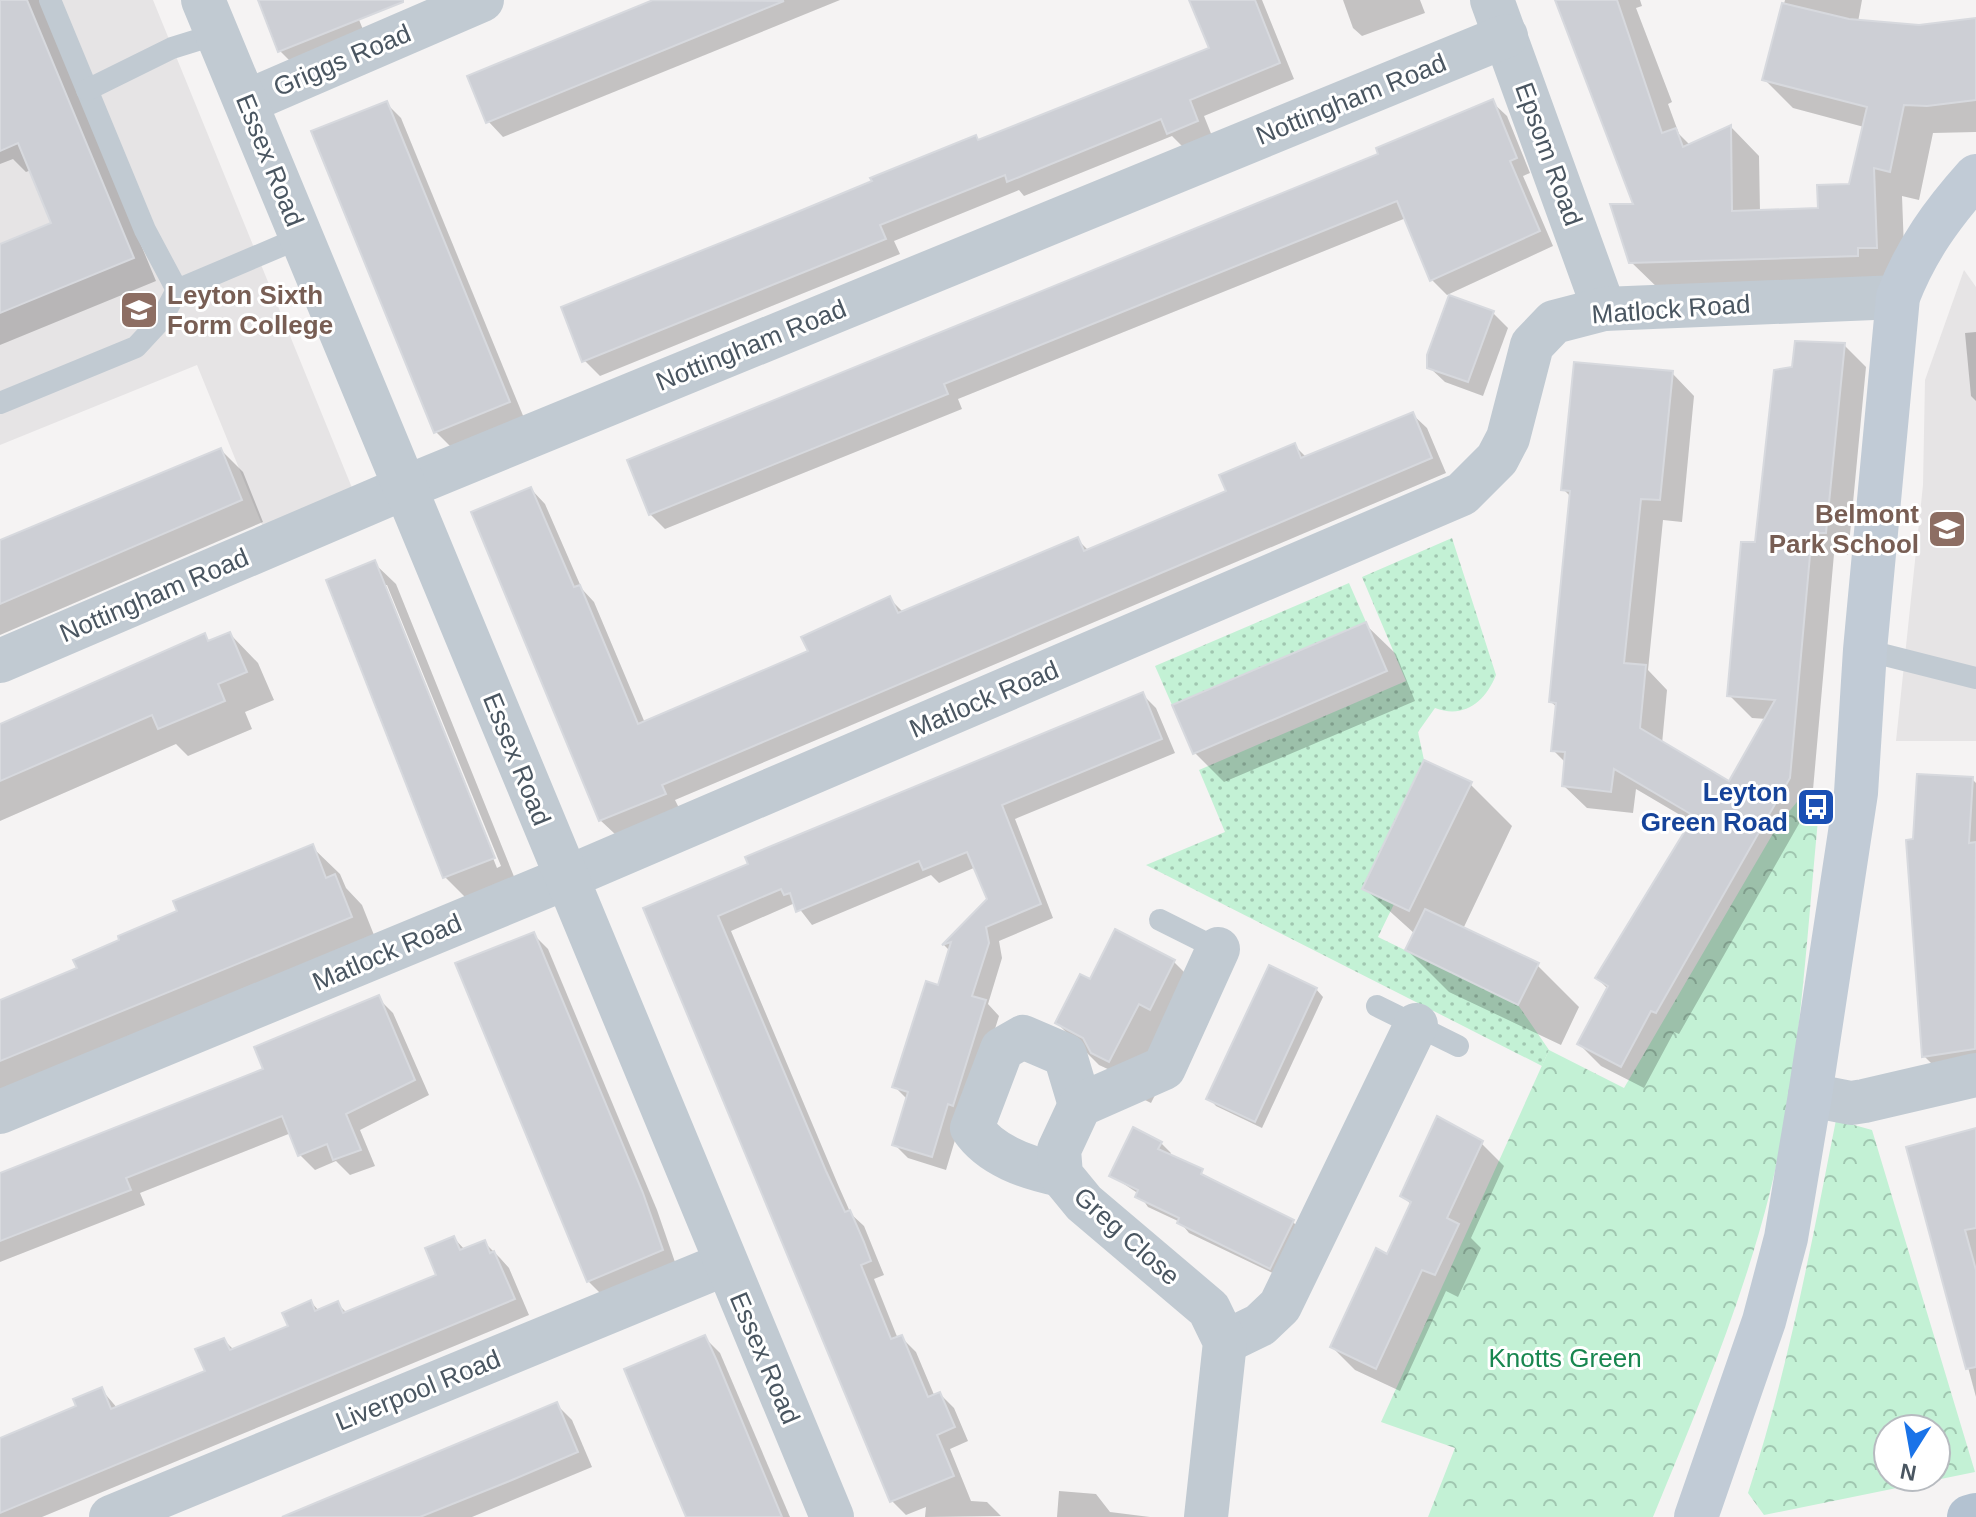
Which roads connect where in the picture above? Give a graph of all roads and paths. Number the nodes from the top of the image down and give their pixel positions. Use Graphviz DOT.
graph roads {
  1 [pos="50,0"];
  2 [pos="482,0"];
  3 [pos="210,17"];
  4 [pos="1499,18"];
  5 [pos="87,90"];
  6 [pos="246,102"];
  7 [pos="1976,176"];
  8 [pos="302,237"];
  9 [pos="177,290"];
  10 [pos="1898,297"];
  11 [pos="1604,309"];
  12 [pos="0,403"];
  13 [pos="404,488"];
  14 [pos="1865,650"];
  15 [pos="0,661"];
  16 [pos="1976,678"];
  17 [pos="566,878"];
  18 [pos="1160,920"];
  19 [pos="1218,949"];
  20 [pos="1377,1006"];
  21 [pos="1416,1025"];
  22 [pos="1458,1046"];
  23 [pos="1976,1075"];
  24 [pos="1810,1095"];
  25 [pos="1080,1105"];
  26 [pos="0,1112"];
  27 [pos="1061,1175"];
  28 [pos="725,1264"];
  29 [pos="1225,1342"];
  30 [pos="1976,1515"];
  31 [pos="111,1517"];
  32 [pos="832,1517"];
  33 [pos="1206,1517"];
  34 [pos="1696,1517"];
  35 [pos="1969,1517"];
  1 -- 5 [label="lane"];
  2 -- 6 [label="street, Griggs Road"];
  3 -- 5 [label="lane"];
  3 -- 6 [label="street, Essex Road"];
  4 -- 11 [label="street, Epsom Road"];
  4 -- 13 [label="street, Nottingham Road"];
  5 -- 9 [label="lane"];
  6 -- 8 [label="street, Essex Road"];
  7 -- 10 [label="main road"];
  8 -- 9 [label="lane"];
  8 -- 13 [label="street, Essex Road"];
  9 -- 12 [label="lane"];
  10 -- 11 [label="street, Matlock Road"];
  10 -- 14 [label="main road"];
  11 -- 17 [label="street, Matlock Road"];
  13 -- 15 [label="street, Nottingham Road"];
  13 -- 17 [label="street, Essex Road"];
  14 -- 16 [label="lane"];
  14 -- 24 [label="main road"];
  17 -- 26 [label="street, Matlock Road"];
  17 -- 28 [label="street, Essex Road"];
  18 -- 19 [label="lane"];
  19 -- 25 [label="street"];
  20 -- 21 [label="lane"];
  21 -- 22 [label="lane"];
  21 -- 29 [label="street"];
  23 -- 24 [label="street"];
  24 -- 34 [label="main road"];
  25 -- 27 [label="street, Greg Close"];
  25 -- 27 [label="street"];
  27 -- 29 [label="street, Greg Close"];
  28 -- 31 [label="street, Liverpool Road"];
  28 -- 32 [label="street, Essex Road"];
  29 -- 33 [label="street"];
  30 -- 35 [label="main road"];
}
